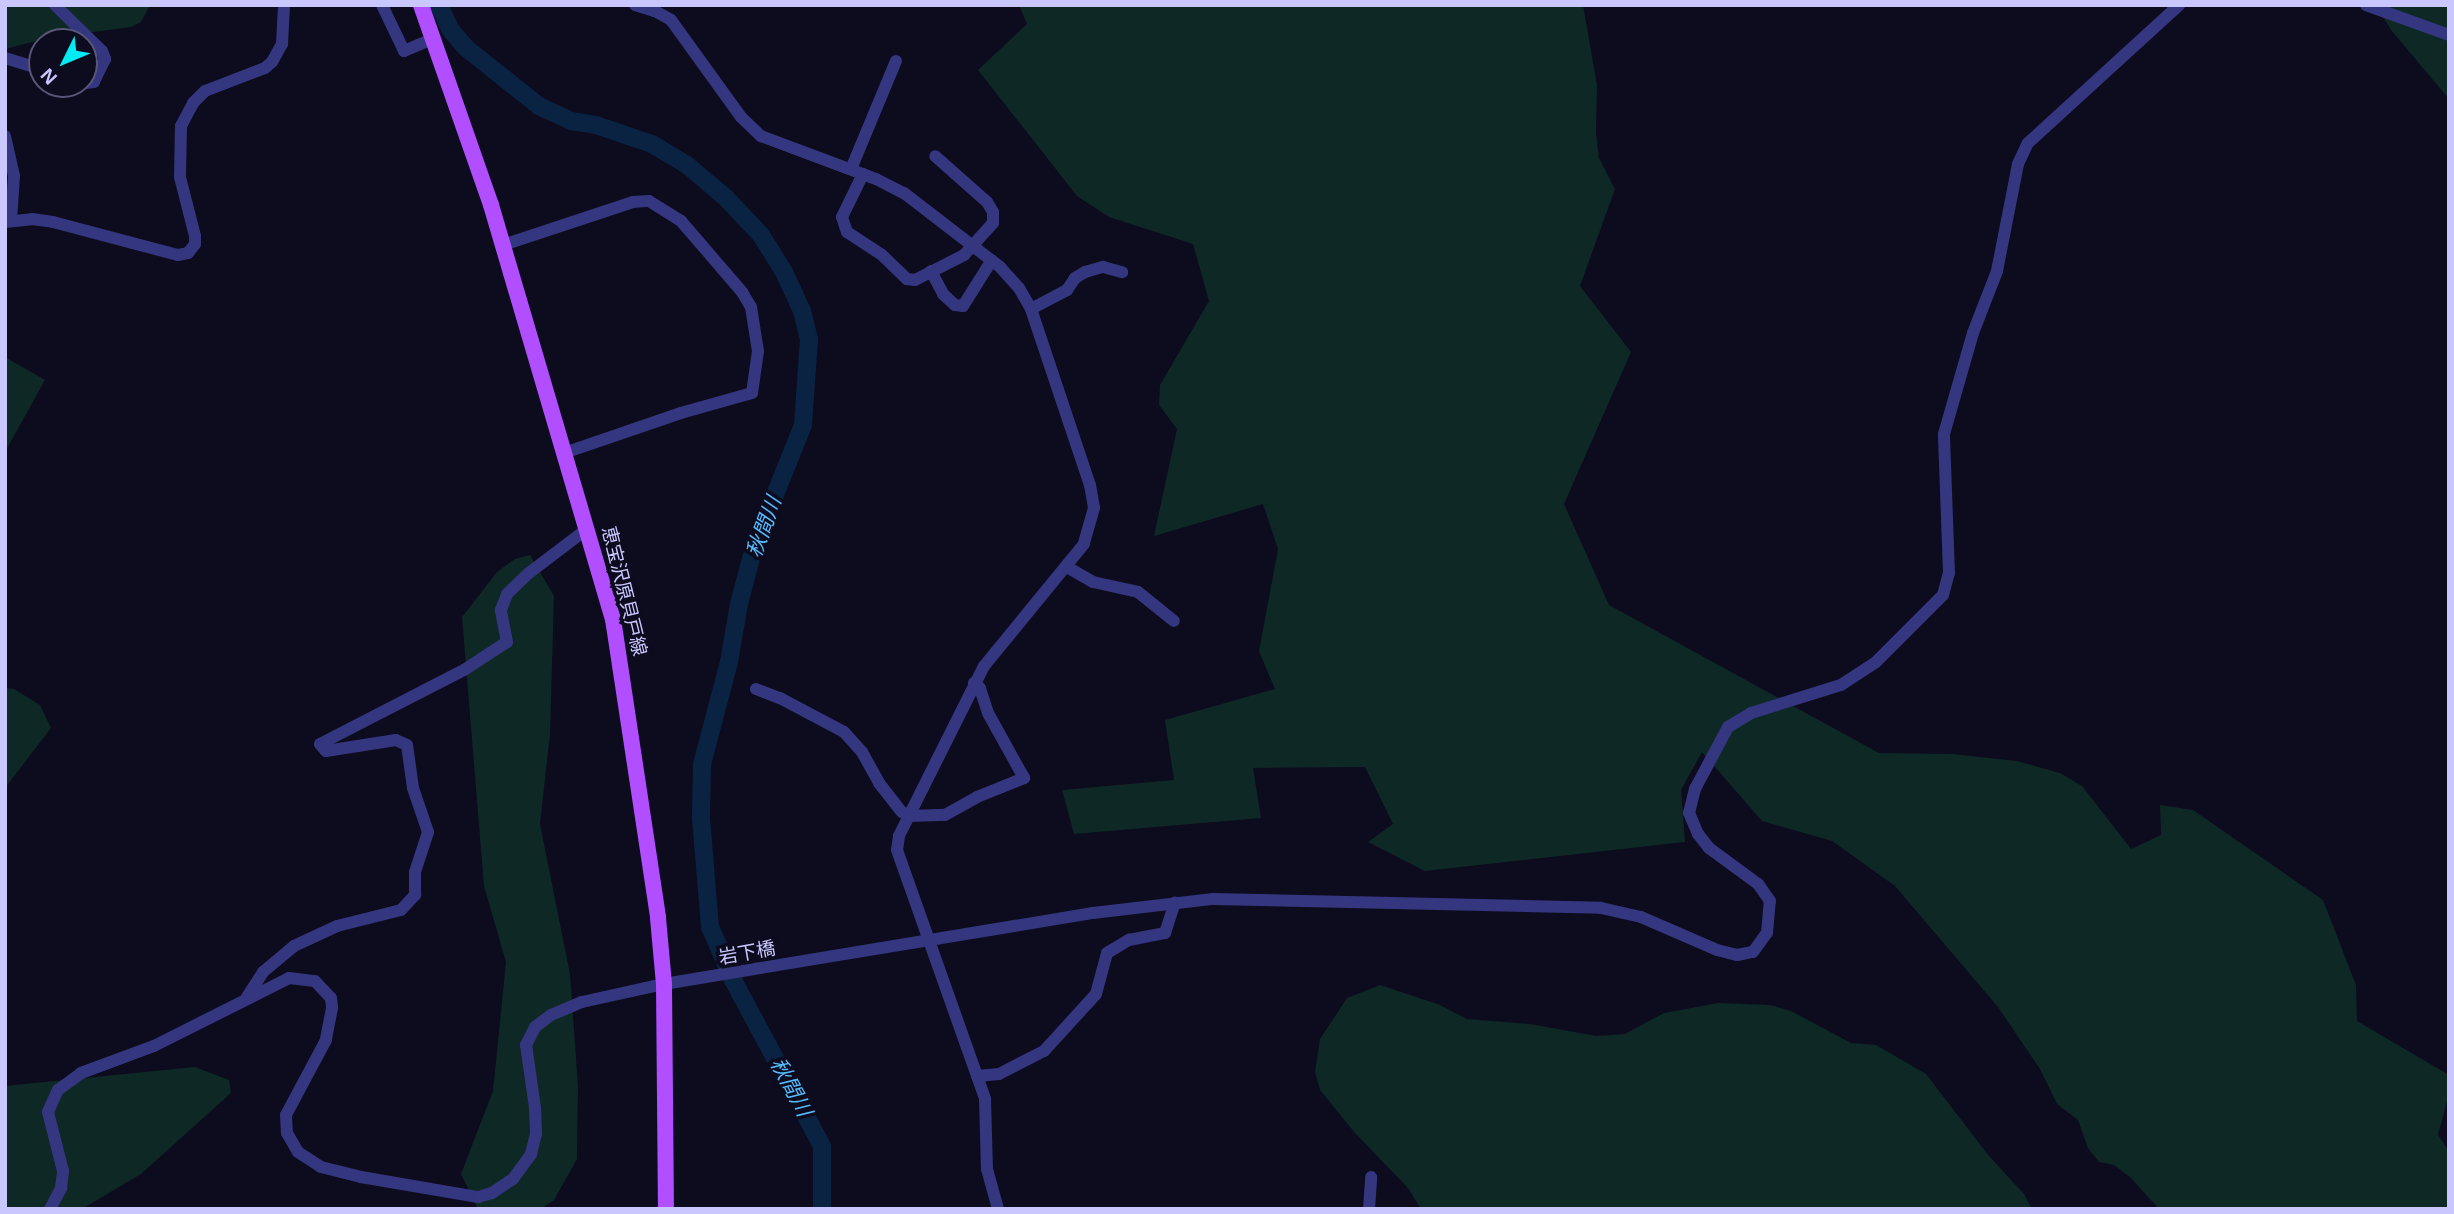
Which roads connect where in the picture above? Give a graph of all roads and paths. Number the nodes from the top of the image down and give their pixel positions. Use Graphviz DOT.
graph roads {
  1 [pos="55,5"];
  2 [pos="284,5"];
  3 [pos="382,5"];
  4 [pos="421,5"];
  5 [pos="635,5"];
  6 [pos="2179,5"];
  7 [pos="2366,5"];
  8 [pos="78,28"];
  9 [pos="2449,35"];
  10 [pos="432,39"];
  11 [pos="98,47"];
  12 [pos="5,58"];
  13 [pos="896,61"];
  14 [pos="28,65"];
  15 [pos="98,74"];
  16 [pos="5,136"];
  17 [pos="935,156"];
  18 [pos="857,171"];
  19 [pos="8,221"];
  20 [pos="971,244"];
  21 [pos="503,245"];
  22 [pos="992,260"];
  23 [pos="931,271"];
  24 [pos="1122,272"];
  25 [pos="1031,309"];
  26 [pos="564,453"];
  27 [pos="587,528"];
  28 [pos="1066,567"];
  29 [pos="1174,621"];
  30 [pos="974,683"];
  31 [pos="756,689"];
  32 [pos="910,816"];
  33 [pos="1175,903"];
  34 [pos="928,941"];
  35 [pos="664,984"];
  36 [pos="247,997"];
  37 [pos="977,1076"];
  38 [pos="1371,1177"];
  39 [pos="50,1209"];
  40 [pos="666,1209"];
  41 [pos="998,1209"];
  42 [pos="1369,1209"];
  1 -- 8 [label="street"];
  2 -- 19 [label="street"];
  3 -- 10 [label="street"];
  4 -- 10 [label="main road, 恵宝沢原貝戸線"];
  5 -- 18 [label="street"];
  6 -- 33 [label="street, 岩下橋"];
  7 -- 9 [label="street"];
  10 -- 21 [label="main road, 恵宝沢原貝戸線"];
  11 -- 15 [label="street"];
  12 -- 14 [label="street"];
  13 -- 18 [label="street"];
  16 -- 19 [label="street"];
  17 -- 20 [label="street"];
  18 -- 20 [label="street"];
  18 -- 23 [label="street"];
  20 -- 22 [label="street"];
  20 -- 23 [label="street"];
  21 -- 26 [label="main road, 恵宝沢原貝戸線"];
  21 -- 26 [label="street"];
  22 -- 23 [label="street"];
  22 -- 25 [label="street"];
  24 -- 25 [label="street"];
  25 -- 28 [label="street"];
  26 -- 27 [label="main road, 恵宝沢原貝戸線"];
  27 -- 35 [label="main road, 恵宝沢原貝戸線"];
  27 -- 36 [label="street"];
  28 -- 29 [label="street"];
  28 -- 30 [label="street"];
  30 -- 32 [label="street"];
  30 -- 32 [label="street"];
  31 -- 32 [label="street"];
  32 -- 34 [label="street"];
  33 -- 34 [label="street, 岩下橋"];
  33 -- 37 [label="street"];
  34 -- 35 [label="street, 岩下橋"];
  34 -- 37 [label="street"];
  35 -- 36 [label="street, 岩下橋"];
  35 -- 40 [label="main road, 恵宝沢原貝戸線"];
  36 -- 39 [label="street"];
  37 -- 41 [label="street"];
  38 -- 42 [label="street"];
}
